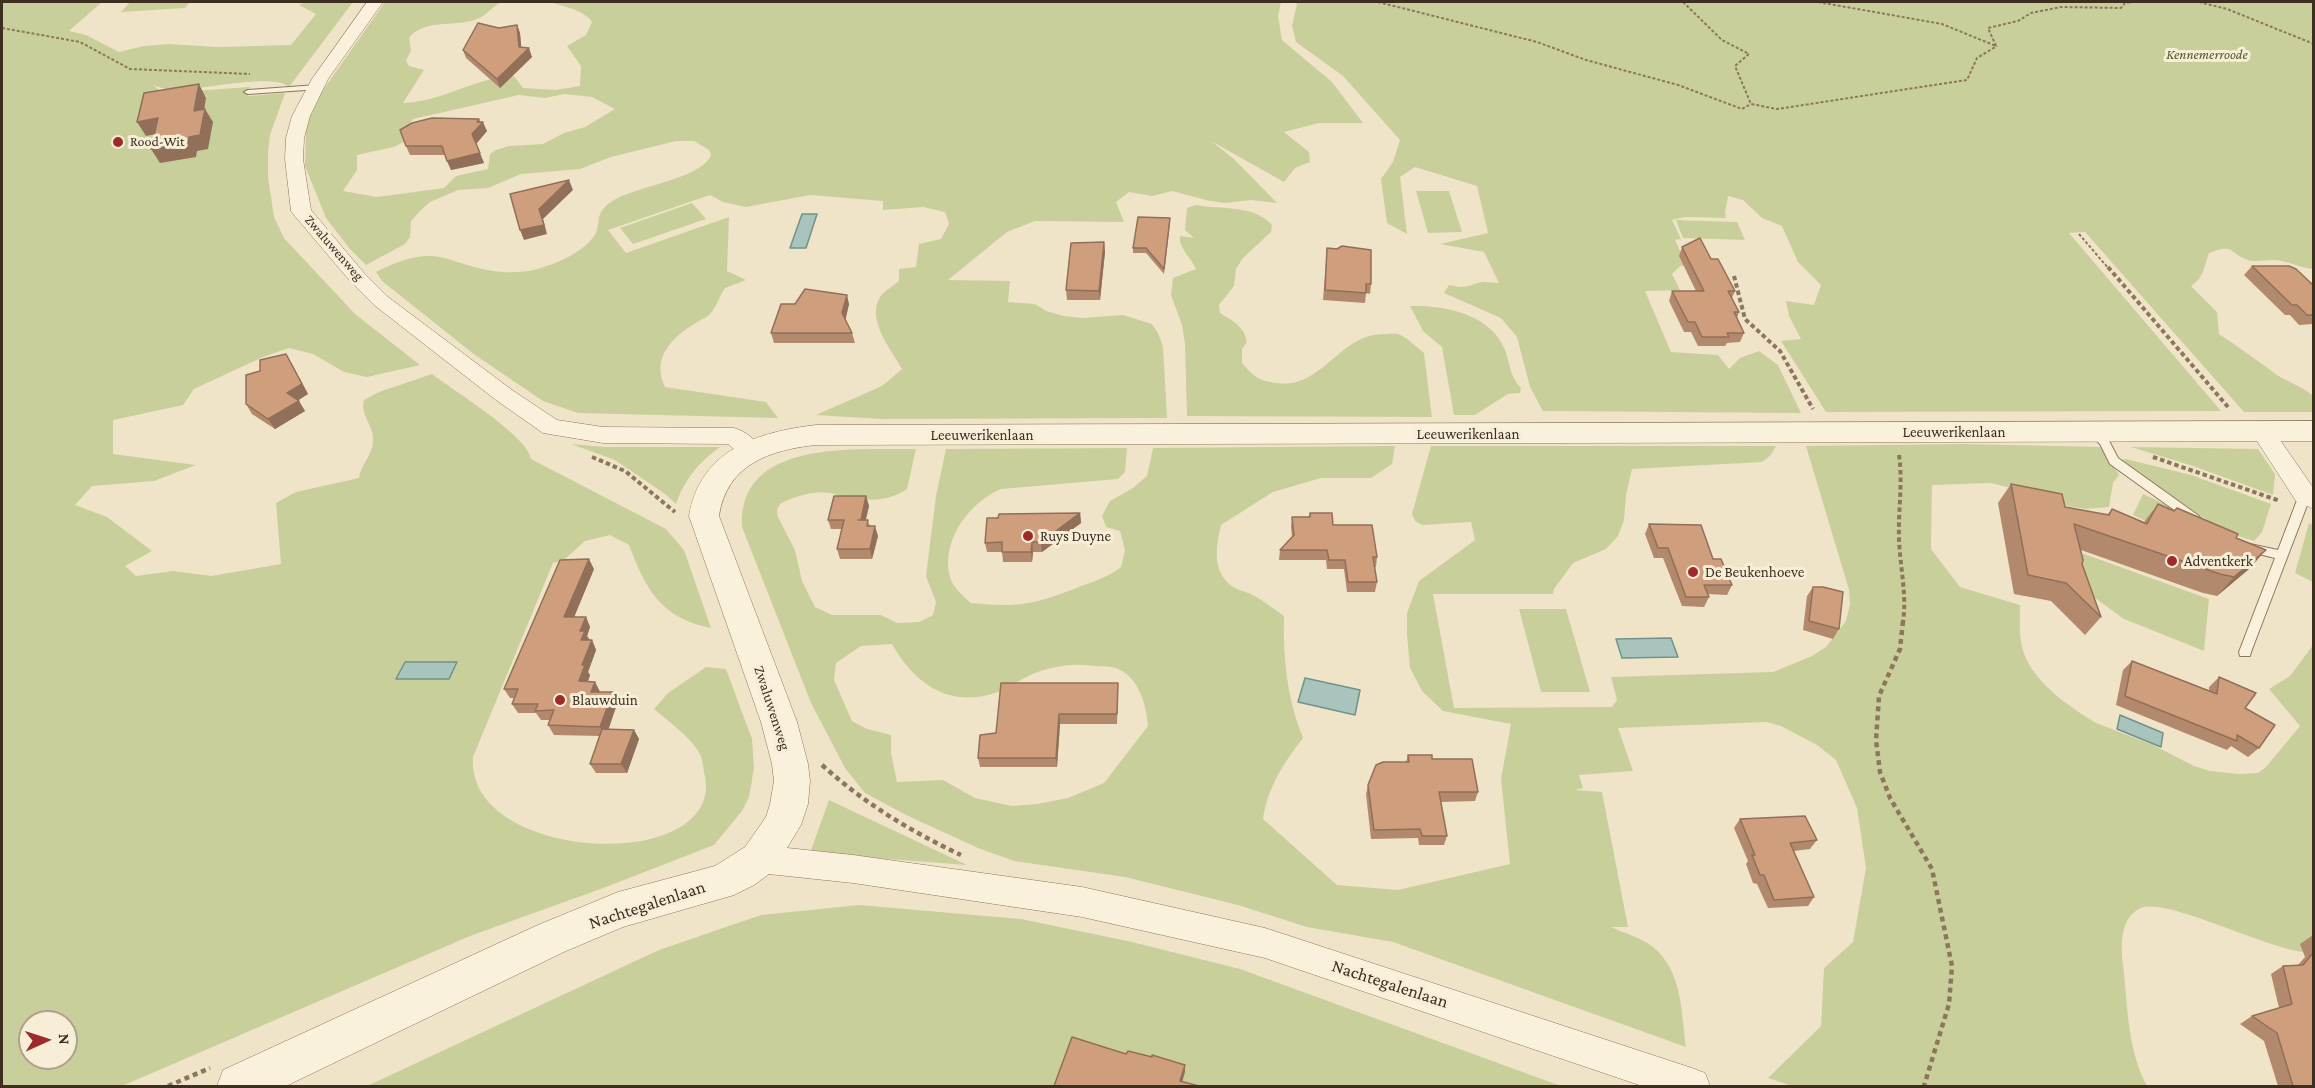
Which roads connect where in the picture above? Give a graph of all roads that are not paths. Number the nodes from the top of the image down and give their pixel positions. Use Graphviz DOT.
graph roads {
  1 [pos="375,2"];
  2 [pos="317,87"];
  3 [pos="248,92"];
  4 [pos="2265,430"];
  5 [pos="2313,430"];
  6 [pos="2098,437"];
  7 [pos="751,451"];
  8 [pos="2306,501"];
  9 [pos="2204,525"];
  10 [pos="2235,541"];
  11 [pos="719,554"];
  12 [pos="2281,555"];
  13 [pos="2245,652"];
  14 [pos="759,859"];
  15 [pos="239,1086"];
  16 [pos="1692,1086"];
  1 -- 2 [label="street, Zwaluwenweg"];
  2 -- 3 [label="lane"];
  2 -- 7 [label="street, Zwaluwenweg"];
  4 -- 5 [label="street, Leeuwerikenlaan"];
  4 -- 6 [label="street, Leeuwerikenlaan"];
  4 -- 8 [label="street"];
  6 -- 7 [label="street, Leeuwerikenlaan"];
  6 -- 9 [label="lane"];
  7 -- 11 [label="street, Leeuwerikenlaan"];
  8 -- 12 [label="lane"];
  10 -- 12 [label="lane"];
  11 -- 14 [label="street, Zwaluwenweg"];
  12 -- 13 [label="lane"];
  14 -- 15 [label="street, Nachtegalenlaan"];
  14 -- 16 [label="street, Nachtegalenlaan"];
}
